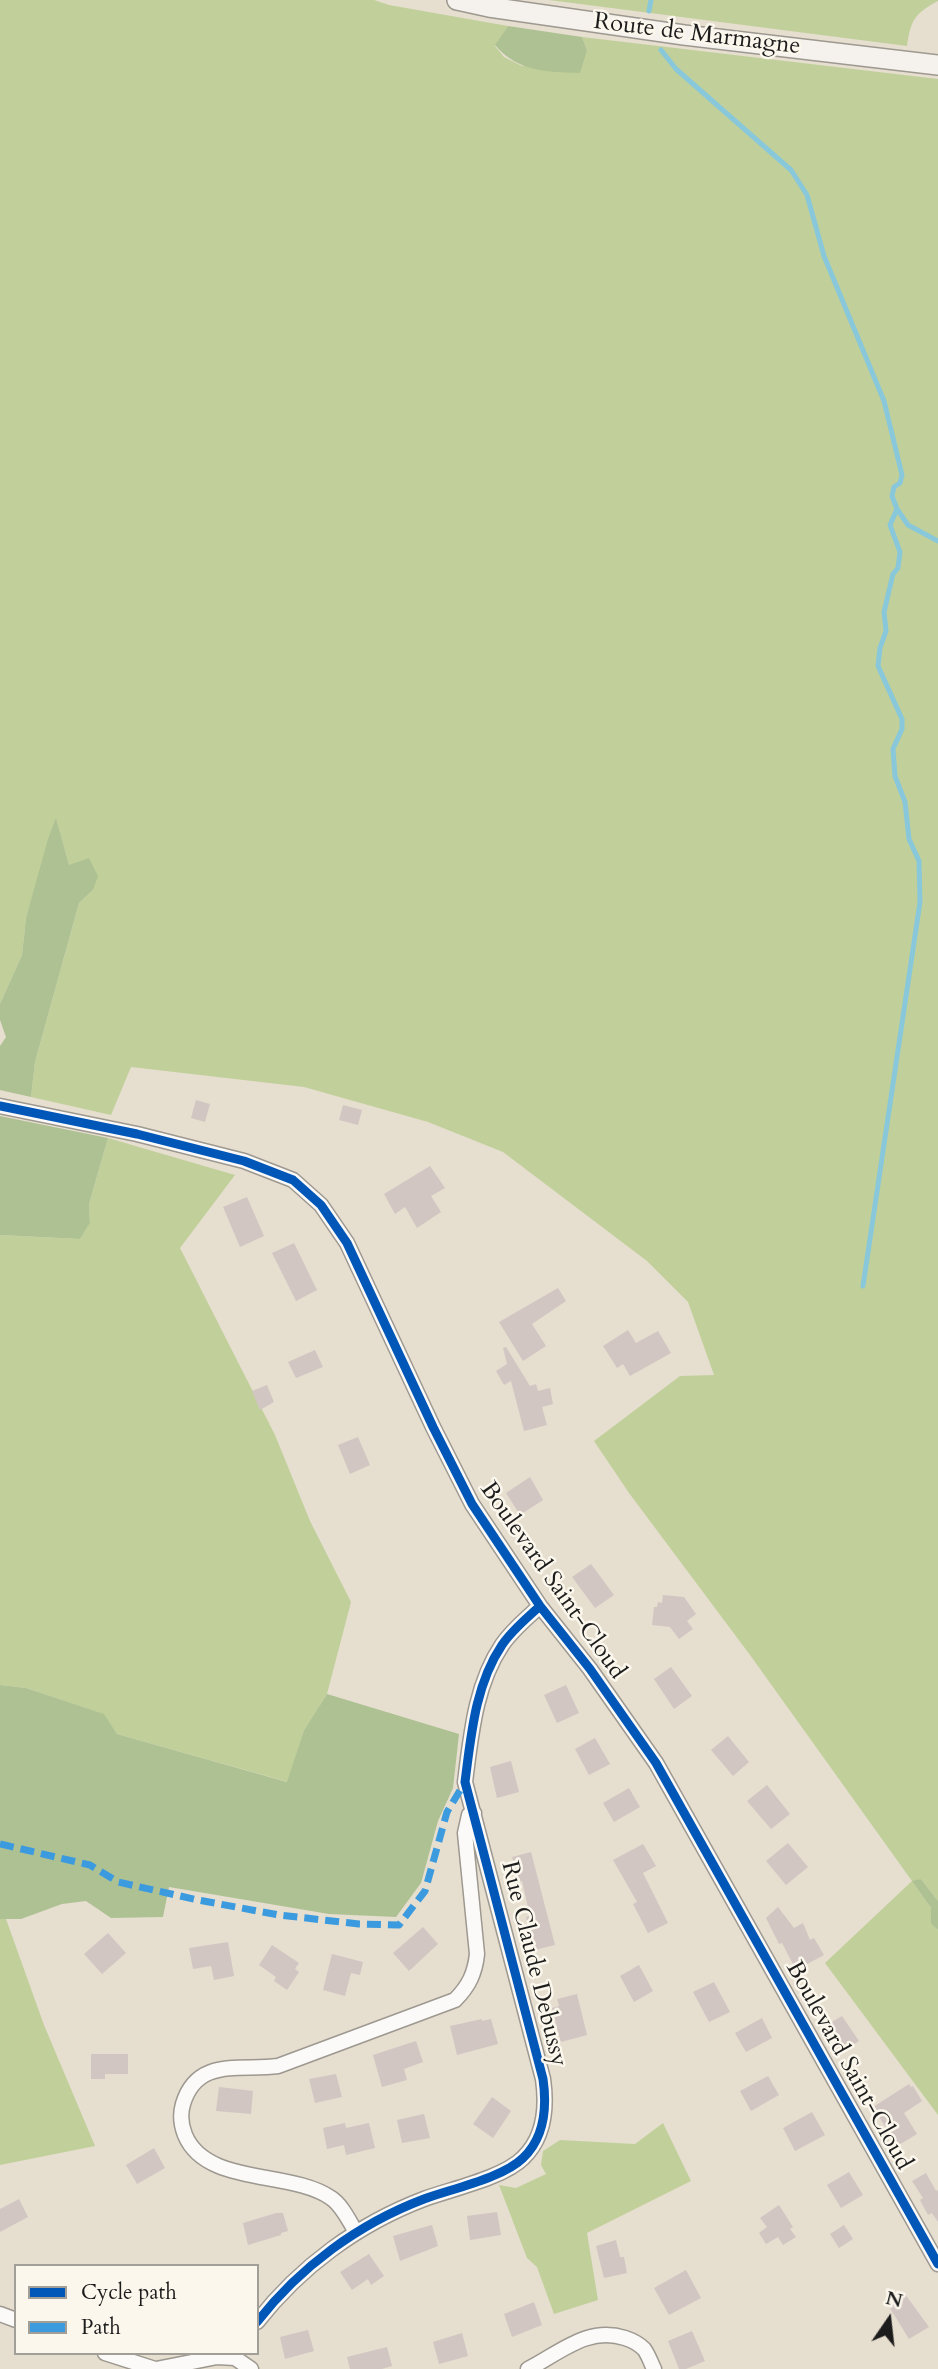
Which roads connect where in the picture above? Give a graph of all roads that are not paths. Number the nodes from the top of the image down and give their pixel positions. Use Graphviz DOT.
graph roads {
  1 [pos="457,0"];
  2 [pos="938,65"];
  3 [pos="0,1106"];
  4 [pos="540,1606"];
  5 [pos="474,1813"];
  6 [pos="356,2232"];
  7 [pos="938,2264"];
  8 [pos="259,2320"];
  9 [pos="237,2356"];
  10 [pos="119,2364"];
  11 [pos="156,2369"];
  12 [pos="251,2369"];
  13 [pos="528,2369"];
  14 [pos="653,2369"];
  1 -- 2 [label="main road, Route de Marmagne"];
  3 -- 4 [label="street, Boulevard Saint-Cloud"];
  4 -- 5 [label="street, Rue Claude Debussy"];
  4 -- 7 [label="street, Boulevard Saint-Cloud"];
  5 -- 6 [label="street, Rue Claude Debussy"];
  5 -- 6 [label="street"];
  6 -- 8 [label="street, Rue Claude Debussy"];
  9 -- 11 [label="street"];
  9 -- 12 [label="street"];
  10 -- 11 [label="street"];
  13 -- 14 [label="street"];
}
